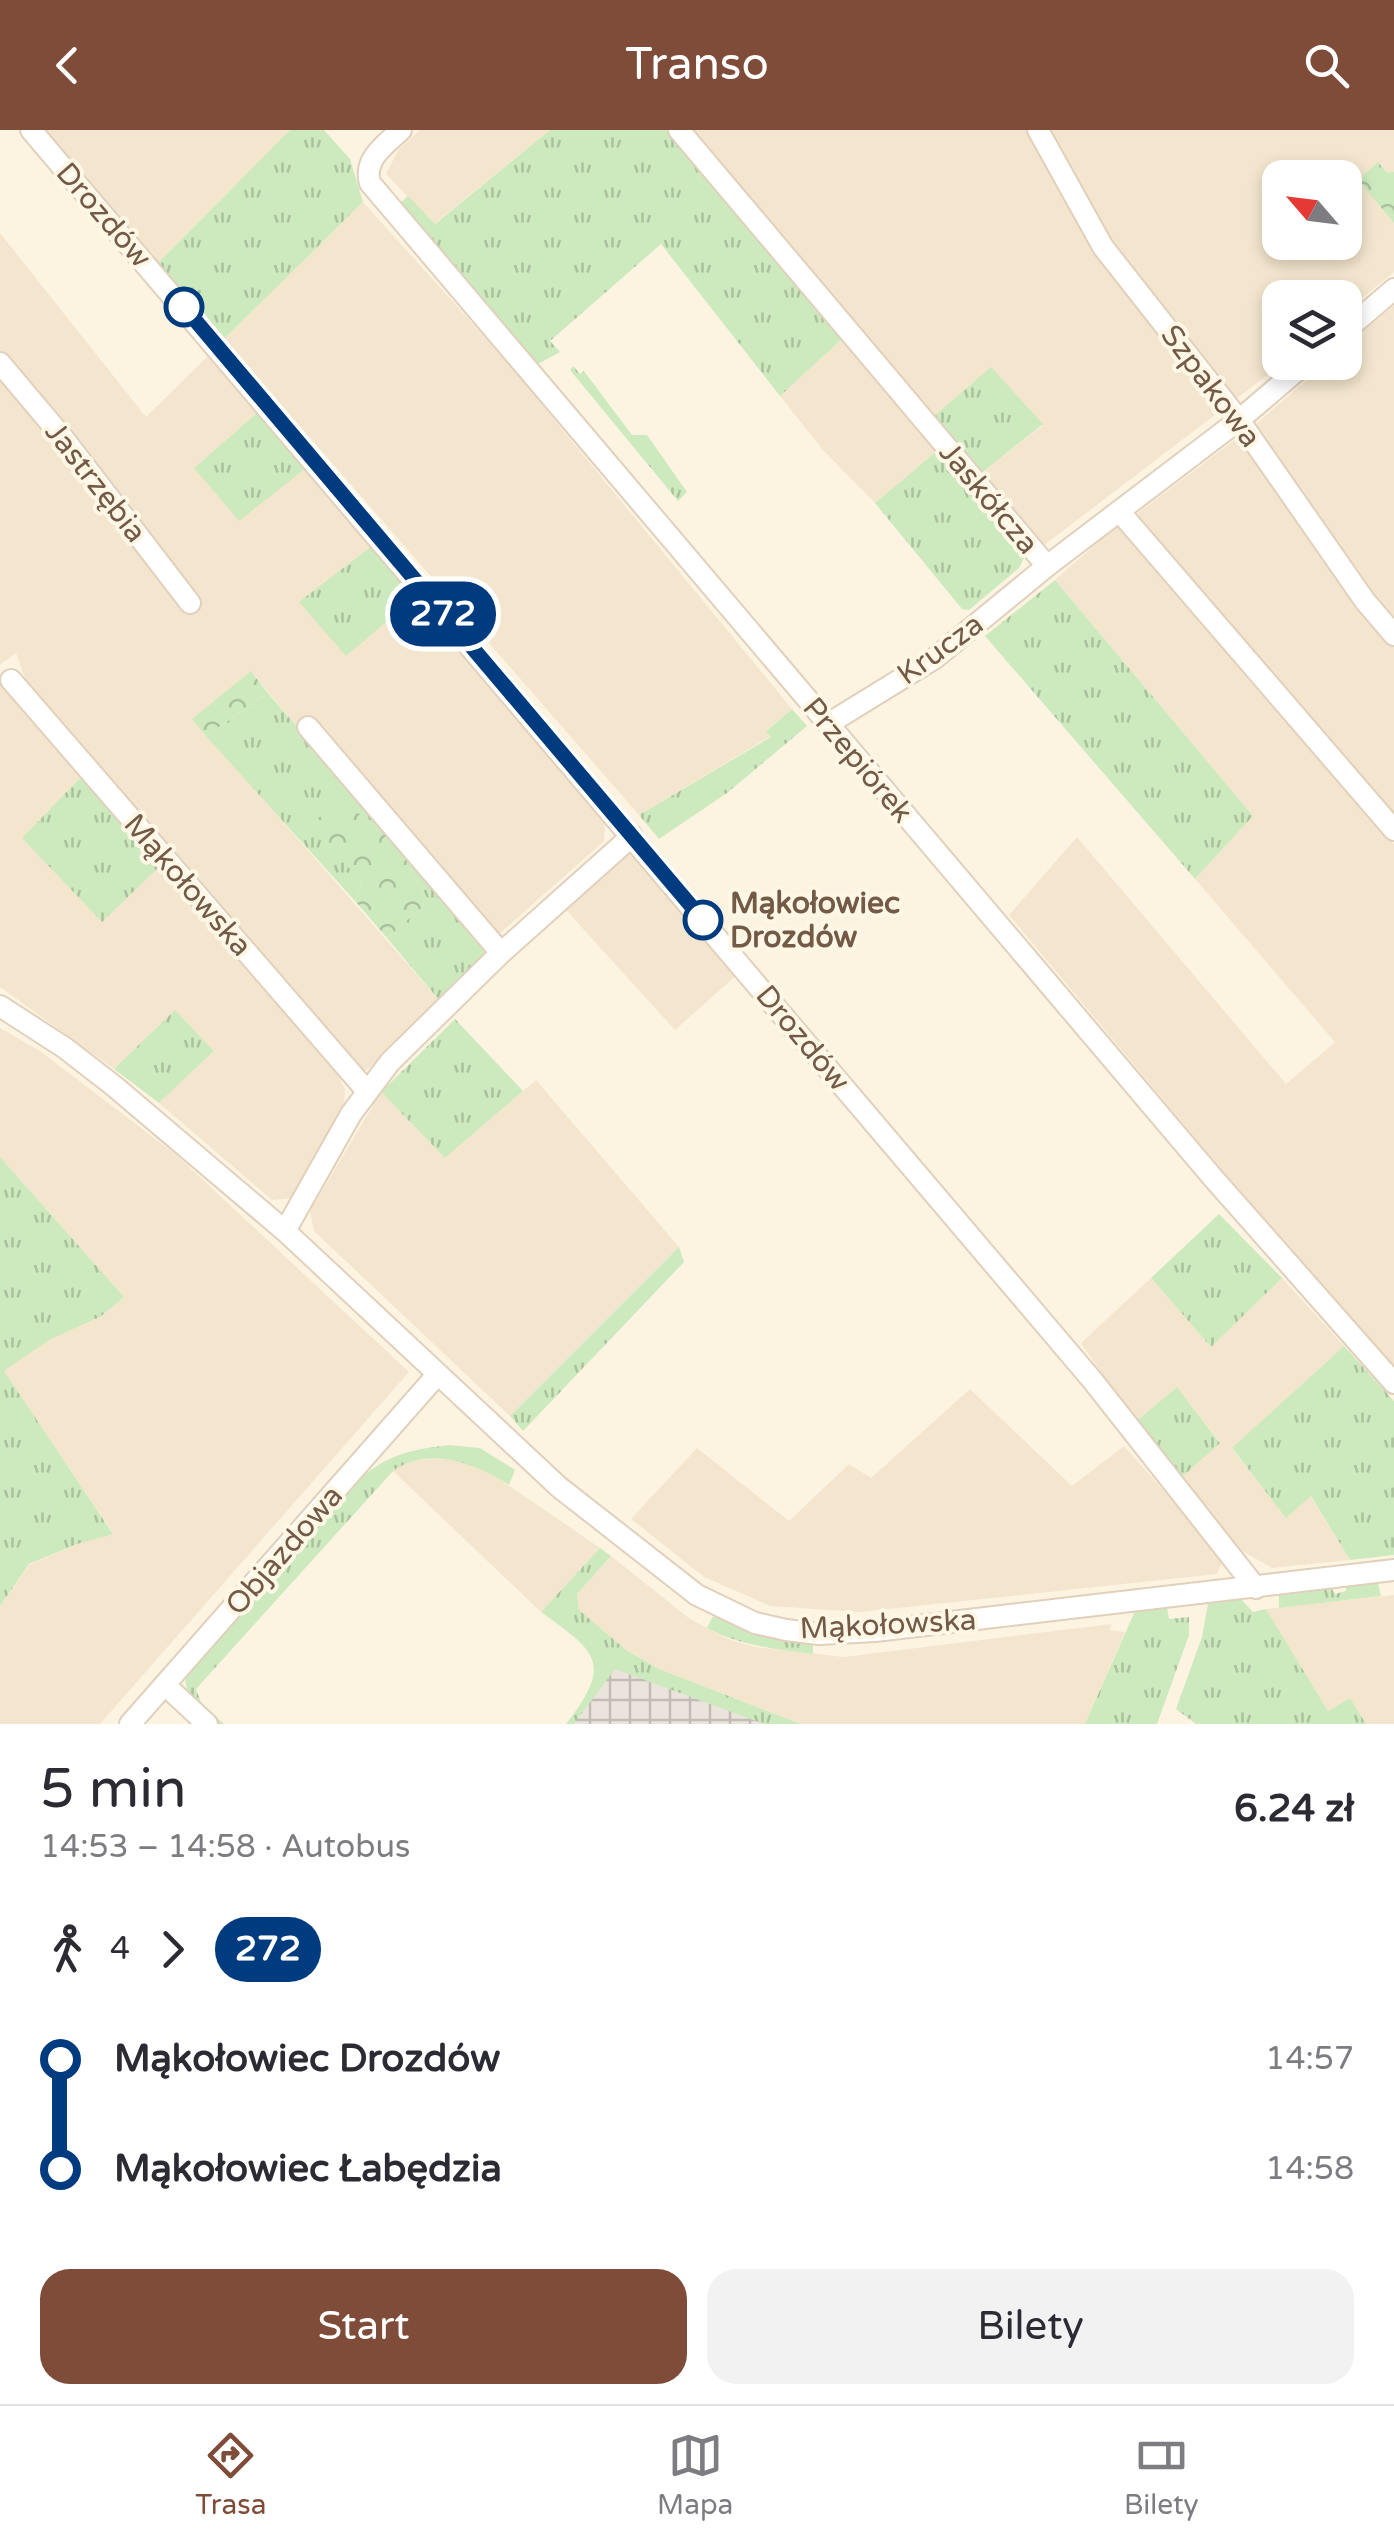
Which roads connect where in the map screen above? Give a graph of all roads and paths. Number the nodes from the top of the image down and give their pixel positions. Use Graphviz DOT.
graph roads {
  1 [pos="31,130"];
  2 [pos="401,130"];
  3 [pos="679,130"];
  4 [pos="1038,130"];
  5 [pos="1394,290"];
  6 [pos="1362,317"];
  7 [pos="0,362"];
  8 [pos="1286,380"];
  9 [pos="1239,420"];
  10 [pos="1119,510"];
  11 [pos="1047,566"];
  12 [pos="190,602"];
  13 [pos="1394,636"];
  14 [pos="11,680"];
  15 [pos="828,724"];
  16 [pos="308,726"];
  17 [pos="1394,830"];
  18 [pos="632,836"];
  19 [pos="501,952"];
  20 [pos="0,1006"];
  21 [pos="366,1090"];
  22 [pos="285,1230"];
  23 [pos="437,1375"];
  24 [pos="1394,1383"];
  25 [pos="1394,1570"];
  26 [pos="1256,1588"];
  27 [pos="165,1686"];
  28 [pos="130,1724"];
  29 [pos="207,1724"];
  1 -- 18 [label="street, Drozdów"];
  2 -- 15 [label="street, Przepiórek"];
  3 -- 11 [label="street, Jaskółcza"];
  4 -- 9 [label="street, Szpakowa"];
  5 -- 6 [label="street"];
  7 -- 12 [label="street, Jastrzębia"];
  8 -- 9 [label="street"];
  9 -- 10 [label="street"];
  9 -- 13 [label="street, Szpakowa"];
  10 -- 11 [label="street, Jaskółcza"];
  10 -- 17 [label="street"];
  11 -- 15 [label="street, Krucza"];
  14 -- 21 [label="street, Mąkołowska"];
  15 -- 24 [label="street, Przepiórek"];
  16 -- 19 [label="street"];
  18 -- 19 [label="street"];
  18 -- 26 [label="street, Drozdów"];
  19 -- 21 [label="street"];
  20 -- 22 [label="street, Mąkołowska"];
  21 -- 22 [label="street"];
  22 -- 23 [label="street, Mąkołowska"];
  23 -- 26 [label="street, Mąkołowska"];
  23 -- 27 [label="street, Objazdowa"];
  25 -- 26 [label="street, Mąkołowska"];
  27 -- 28 [label="street, Objazdowa"];
  27 -- 29 [label="street"];
}
